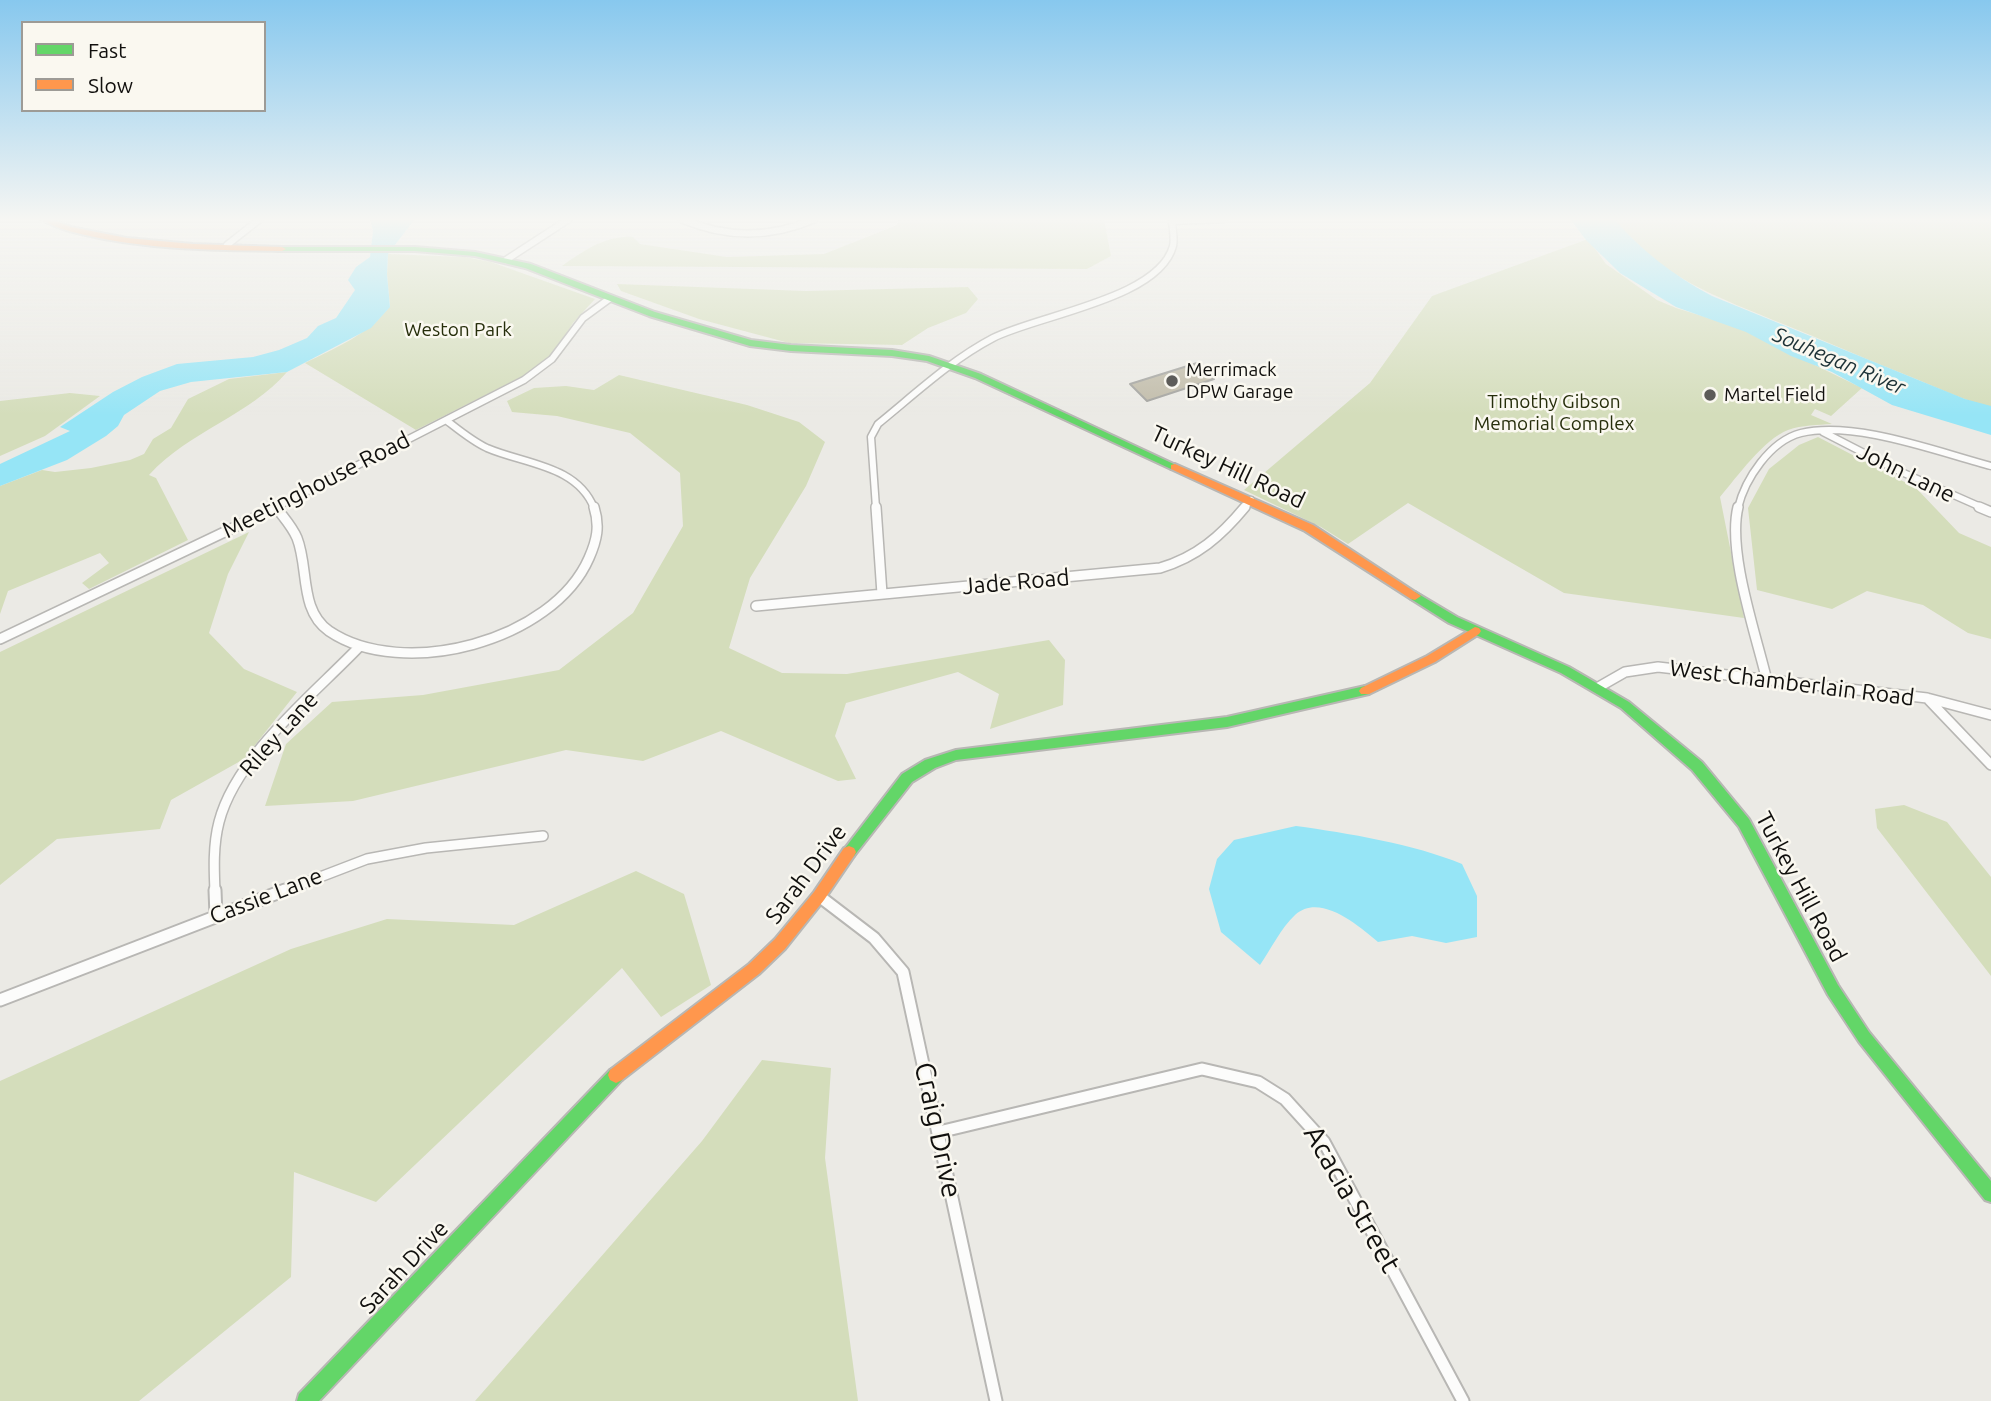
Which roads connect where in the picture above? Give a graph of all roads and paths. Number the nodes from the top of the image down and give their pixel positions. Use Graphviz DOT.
graph roads {
  1 [pos="570,284"];
  2 [pos="1137,284"];
  3 [pos="609,299"];
  4 [pos="951,365"];
  5 [pos="446,420"];
  6 [pos="1821,431"];
  7 [pos="1991,466"];
  8 [pos="1251,500"];
  9 [pos="276,507"];
  10 [pos="1991,512"];
  11 [pos="883,594"];
  12 [pos="756,606"];
  13 [pos="1475,631"];
  14 [pos="0,639"];
  15 [pos="359,647"];
  16 [pos="1767,681"];
  17 [pos="1597,688"];
  18 [pos="1927,698"];
  19 [pos="1991,715"];
  20 [pos="1991,765"];
  21 [pos="543,836"];
  22 [pos="820,896"];
  23 [pos="216,916"];
  24 [pos="0,1000"];
  25 [pos="939,1132"];
  26 [pos="1991,1194"];
  27 [pos="306,1401"];
  28 [pos="996,1401"];
  29 [pos="1462,1401"];
  1 -- 3 [label="street, Turkey Hill Road"];
  2 -- 4 [label="street"];
  3 -- 4 [label="street, Turkey Hill Road"];
  3 -- 5 [label="street, Meetinghouse Road"];
  4 -- 8 [label="street, Turkey Hill Road"];
  4 -- 11 [label="street"];
  5 -- 9 [label="street, Meetinghouse Road"];
  5 -- 15 [label="street"];
  6 -- 7 [label="street"];
  6 -- 10 [label="street, John Lane"];
  6 -- 16 [label="street"];
  8 -- 11 [label="street, Jade Road"];
  8 -- 13 [label="street, Turkey Hill Road"];
  9 -- 14 [label="street, Meetinghouse Road"];
  9 -- 15 [label="street"];
  11 -- 12 [label="street, Jade Road"];
  13 -- 17 [label="street, Turkey Hill Road"];
  13 -- 22 [label="street, Sarah Drive"];
  15 -- 23 [label="street, Riley Lane"];
  16 -- 17 [label="street, West Chamberlain Road"];
  16 -- 18 [label="street, West Chamberlain Road"];
  17 -- 26 [label="street, Turkey Hill Road"];
  18 -- 19 [label="street, West Chamberlain Road"];
  18 -- 20 [label="street"];
  21 -- 23 [label="street, Cassie Lane"];
  22 -- 25 [label="street, Craig Drive"];
  22 -- 27 [label="street, Sarah Drive"];
  23 -- 24 [label="street, Cassie Lane"];
  25 -- 28 [label="street, Craig Drive"];
  25 -- 29 [label="street, Acacia Street"];
}
